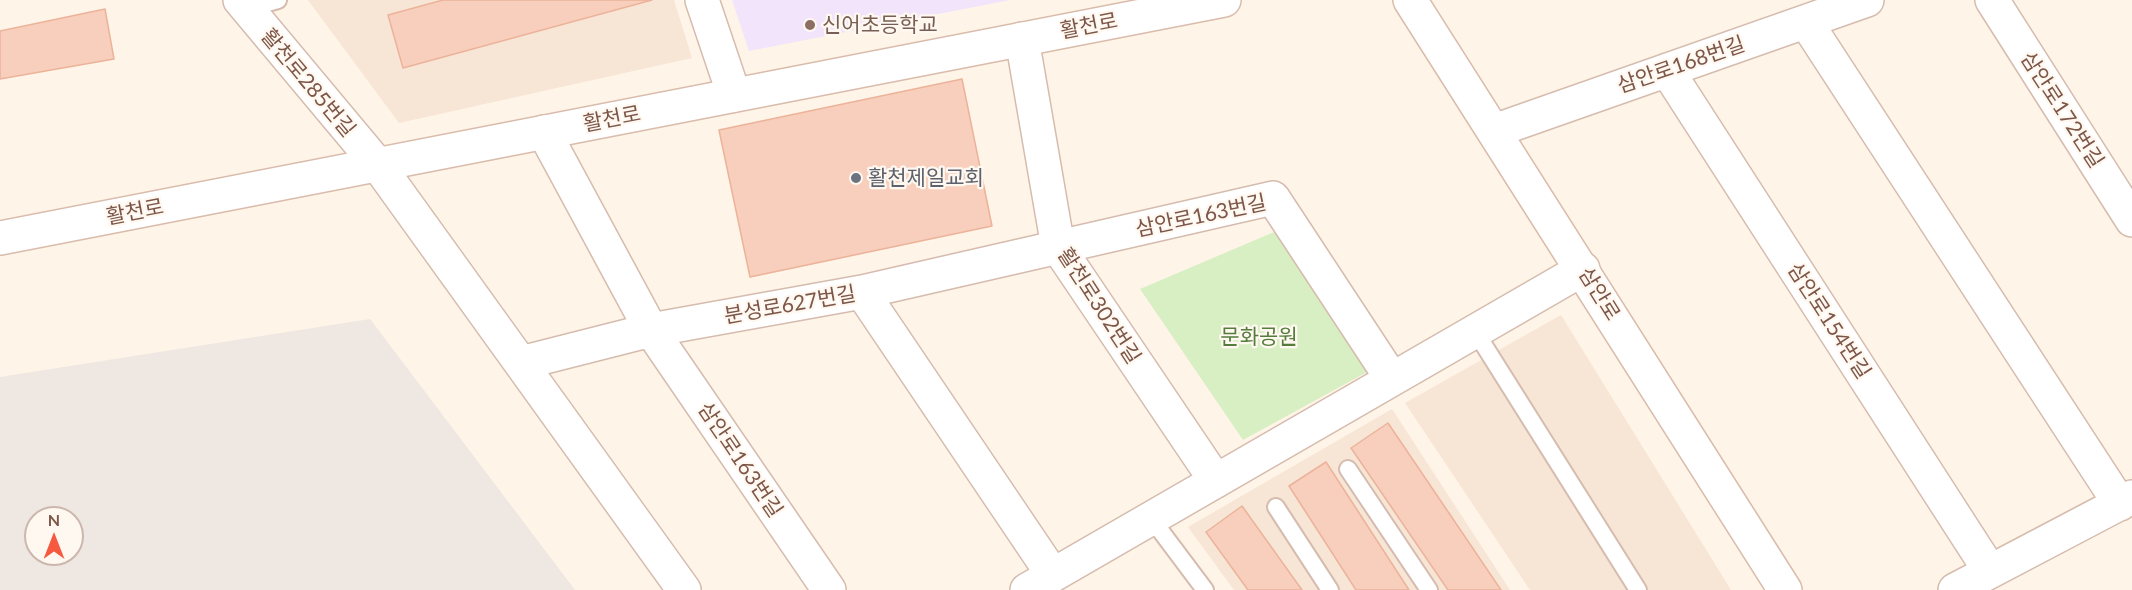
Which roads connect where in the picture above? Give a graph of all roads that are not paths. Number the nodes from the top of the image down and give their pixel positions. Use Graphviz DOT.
graph roads {
  1 [pos="278,0"];
  2 [pos="702,0"];
  3 [pos="1224,0"];
  4 [pos="1410,0"];
  5 [pos="1867,0"];
  6 [pos="1992,0"];
  7 [pos="243,4"];
  8 [pos="1806,22"];
  9 [pos="1023,39"];
  10 [pos="1668,70"];
  11 [pos="734,95"];
  12 [pos="1494,131"];
  13 [pos="544,132"];
  14 [pos="378,165"];
  15 [pos="2132,220"];
  16 [pos="0,238"];
  17 [pos="1058,247"];
  18 [pos="1582,269"];
  19 [pos="862,292"];
  20 [pos="651,330"];
  21 [pos="1475,331"];
  22 [pos="521,363"];
  23 [pos="1392,379"];
  24 [pos="1348,469"];
  25 [pos="1216,481"];
  26 [pos="2126,501"];
  27 [pos="1276,507"];
  28 [pos="1151,518"];
  29 [pos="1990,571"];
  30 [pos="1040,582"];
  31 [pos="684,590"];
  32 [pos="829,590"];
  33 [pos="1205,590"];
  34 [pos="1330,590"];
  35 [pos="1430,590"];
  36 [pos="1638,590"];
  37 [pos="1785,590"];
  38 [pos="1955,590"];
  1 -- 7 [label="lane"];
  2 -- 11 [label="street"];
  3 -- 9 [label="street, 활천로"];
  4 -- 12 [label="street, 삼안로"];
  5 -- 8 [label="street, 삼안로168번길"];
  6 -- 15 [label="street, 삼안로172번길"];
  7 -- 14 [label="street, 활천로285번길"];
  8 -- 10 [label="street, 삼안로168번길"];
  8 -- 26 [label="street"];
  9 -- 11 [label="street, 활천로"];
  9 -- 17 [label="street, 활천로302번길"];
  10 -- 12 [label="street, 삼안로168번길"];
  10 -- 29 [label="street, 삼안로154번길"];
  11 -- 13 [label="street, 활천로"];
  12 -- 18 [label="street, 삼안로"];
  13 -- 14 [label="street, 활천로"];
  13 -- 20 [label="street, 삼안로163번길"];
  14 -- 16 [label="street, 활천로"];
  14 -- 22 [label="street"];
  17 -- 19 [label="street, 분성로627번길"];
  17 -- 23 [label="street, 삼안로163번길"];
  17 -- 25 [label="street, 활천로302번길"];
  18 -- 21 [label="street"];
  18 -- 37 [label="street, 삼안로"];
  19 -- 20 [label="street, 분성로627번길"];
  19 -- 30 [label="street"];
  20 -- 22 [label="street, 분성로627번길"];
  20 -- 32 [label="street, 삼안로163번길"];
  21 -- 23 [label="street"];
  21 -- 36 [label="lane"];
  22 -- 31 [label="street"];
  23 -- 25 [label="street"];
  24 -- 35 [label="lane"];
  25 -- 28 [label="street"];
  26 -- 29 [label="street"];
  27 -- 34 [label="lane"];
  28 -- 30 [label="street"];
  28 -- 33 [label="lane"];
  29 -- 38 [label="street"];
}
